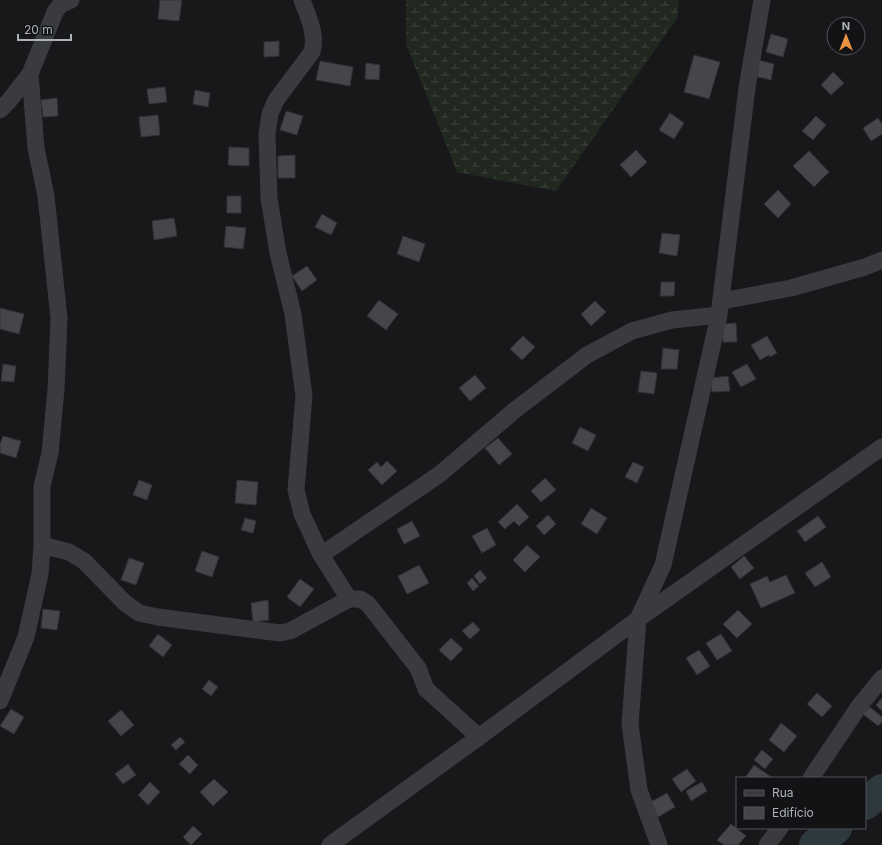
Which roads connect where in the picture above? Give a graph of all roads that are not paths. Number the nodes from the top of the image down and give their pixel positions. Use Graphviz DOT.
graph roads {
  1 [pos="71,0"];
  2 [pos="302,0"];
  3 [pos="762,0"];
  4 [pos="30,74"];
  5 [pos="0,110"];
  6 [pos="882,260"];
  7 [pos="721,308"];
  8 [pos="882,447"];
  9 [pos="42,545"];
  10 [pos="321,555"];
  11 [pos="349,599"];
  12 [pos="638,619"];
  13 [pos="882,678"];
  14 [pos="0,701"];
  15 [pos="479,737"];
  16 [pos="813,777"];
  17 [pos="779,829"];
  18 [pos="330,845"];
  19 [pos="659,845"];
  20 [pos="767,845"];
  1 -- 4 [label="street"];
  2 -- 10 [label="street"];
  3 -- 7 [label="street"];
  4 -- 5 [label="street"];
  4 -- 9 [label="street"];
  6 -- 7 [label="street"];
  7 -- 10 [label="street"];
  7 -- 12 [label="street"];
  8 -- 12 [label="street"];
  9 -- 11 [label="street"];
  9 -- 14 [label="street"];
  10 -- 11 [label="street"];
  11 -- 15 [label="street"];
  12 -- 15 [label="street"];
  12 -- 19 [label="street"];
  13 -- 16 [label="street"];
  15 -- 18 [label="street"];
  17 -- 20 [label="street"];
}
